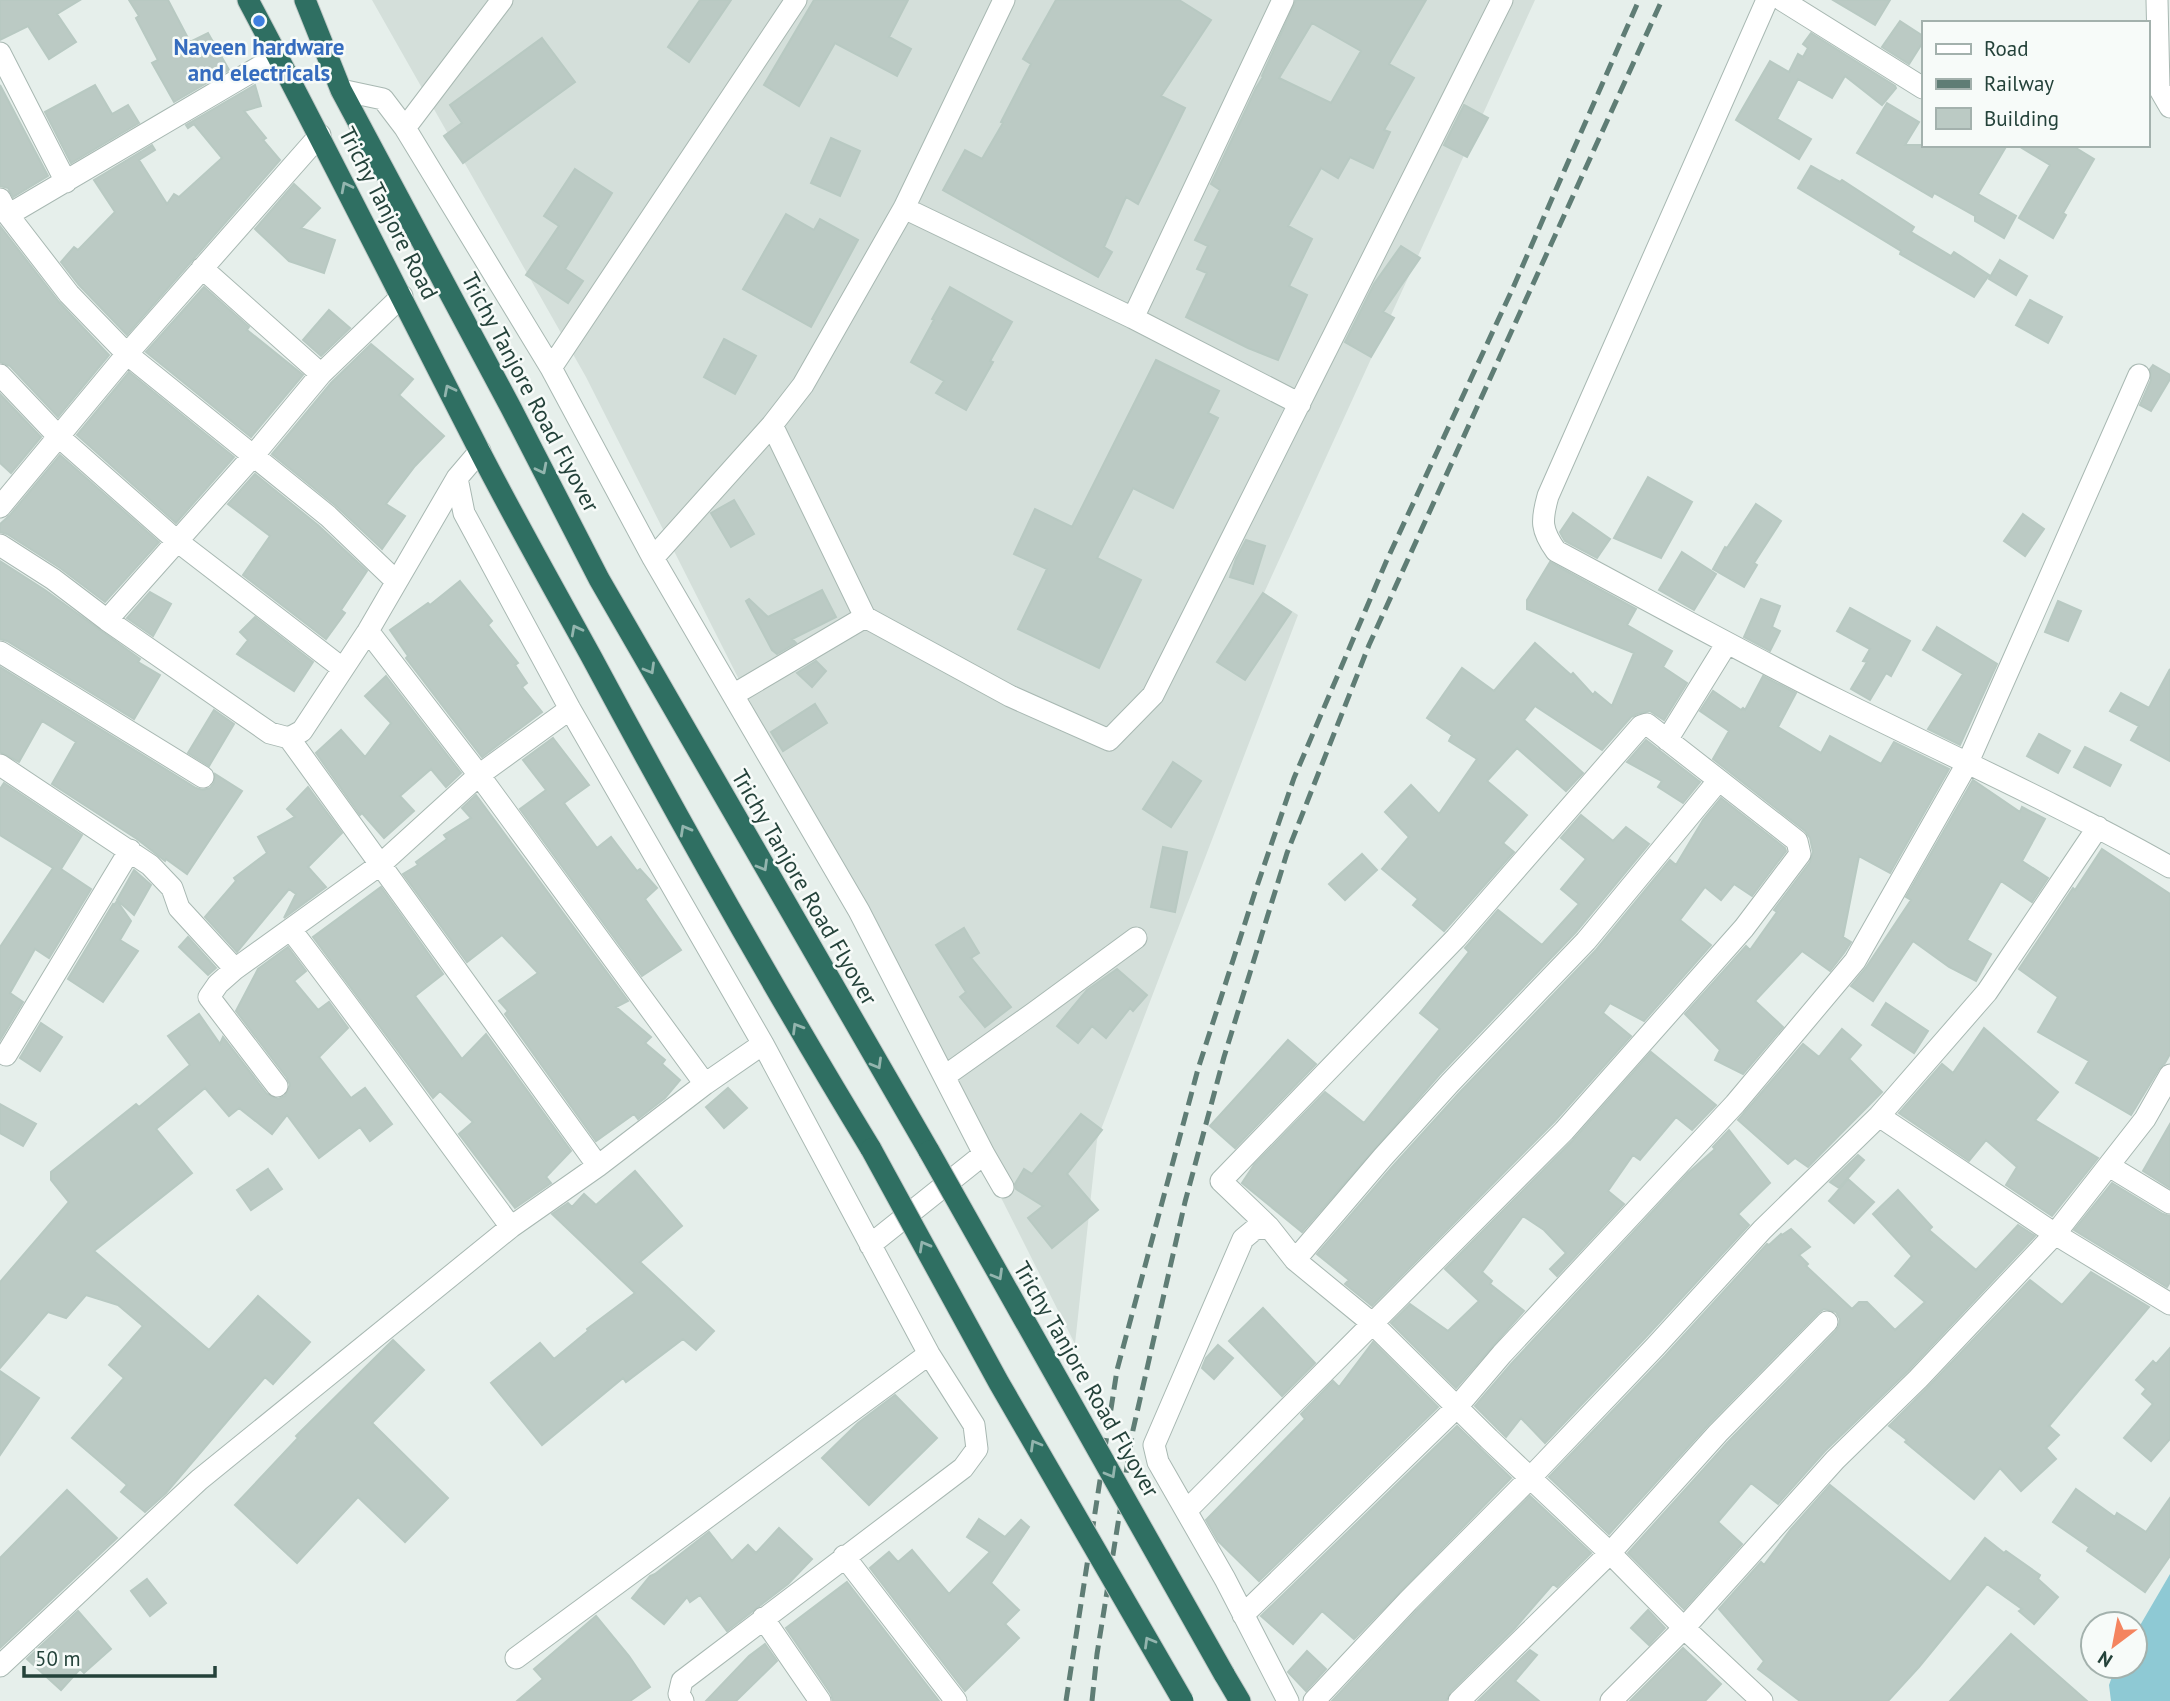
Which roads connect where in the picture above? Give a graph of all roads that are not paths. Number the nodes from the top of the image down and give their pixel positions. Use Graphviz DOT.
graph roads {
  1 [pos="248,0"];
  2 [pos="305,0"];
  3 [pos="502,0"];
  4 [pos="796,0"];
  5 [pos="1004,0"];
  6 [pos="1283,0"];
  7 [pos="1503,0"];
  8 [pos="1767,0"];
  9 [pos="1782,0"];
  10 [pos="2157,0"];
  11 [pos="0,53"];
  12 [pos="278,56"];
  13 [pos="1922,87"];
  14 [pos="341,90"];
  15 [pos="2170,107"];
  16 [pos="405,128"];
  17 [pos="320,135"];
  18 [pos="66,182"];
  19 [pos="4,207"];
  20 [pos="904,208"];
  21 [pos="202,268"];
  22 [pos="402,296"];
  23 [pos="1133,318"];
  24 [pos="127,354"];
  25 [pos="551,368"];
  26 [pos="321,374"];
  27 [pos="0,375"];
  28 [pos="2139,375"];
  29 [pos="1300,404"];
  30 [pos="772,425"];
  31 [pos="58,436"];
  32 [pos="480,451"];
  33 [pos="253,456"];
  34 [pos="457,478"];
  35 [pos="0,507"];
  36 [pos="177,541"];
  37 [pos="0,545"];
  38 [pos="653,558"];
  39 [pos="396,580"];
  40 [pos="865,617"];
  41 [pos="107,620"];
  42 [pos="368,631"];
  43 [pos="1727,643"];
  44 [pos="0,652"];
  45 [pos="342,668"];
  46 [pos="733,695"];
  47 [pos="570,709"];
  48 [pos="289,738"];
  49 [pos="1667,740"];
  50 [pos="1968,762"];
  51 [pos="0,765"];
  52 [pos="480,775"];
  53 [pos="203,777"];
  54 [pos="1720,780"];
  55 [pos="2098,827"];
  56 [pos="130,850"];
  57 [pos="381,864"];
  58 [pos="2170,867"];
  59 [pos="291,930"];
  60 [pos="1136,937"];
  61 [pos="235,969"];
  62 [pos="763,1044"];
  63 [pos="6,1055"];
  64 [pos="2170,1075"];
  65 [pos="945,1076"];
  66 [pos="705,1084"];
  67 [pos="277,1086"];
  68 [pos="1879,1116"];
  69 [pos="984,1154"];
  70 [pos="598,1166"];
  71 [pos="2109,1166"];
  72 [pos="1003,1186"];
  73 [pos="2170,1203"];
  74 [pos="511,1227"];
  75 [pos="1269,1227"];
  76 [pos="2055,1234"];
  77 [pos="870,1245"];
  78 [pos="1295,1260"];
  79 [pos="2170,1304"];
  80 [pos="1826,1322"];
  81 [pos="1373,1324"];
  82 [pos="929,1354"];
  83 [pos="1457,1407"];
  84 [pos="1530,1478"];
  85 [pos="1185,1511"];
  86 [pos="1610,1553"];
  87 [pos="844,1556"];
  88 [pos="1243,1615"];
  89 [pos="763,1618"];
  90 [pos="1684,1628"];
  91 [pos="516,1658"];
  92 [pos="0,1666"];
  93 [pos="683,1701"];
  94 [pos="820,1701"];
  95 [pos="956,1701"];
  96 [pos="1183,1701"];
  97 [pos="1240,1701"];
  98 [pos="1288,1701"];
  99 [pos="1314,1701"];
  100 [pos="1459,1701"];
  101 [pos="1611,1701"];
  102 [pos="1762,1701"];
  1 -- 12 [label="highway, Trichy Tanjore Road"];
  2 -- 14 [label="highway"];
  3 -- 16 [label="street"];
  4 -- 25 [label="street"];
  5 -- 20 [label="street"];
  6 -- 23 [label="street"];
  7 -- 29 [label="street"];
  8 -- 43 [label="street"];
  9 -- 13 [label="street"];
  10 -- 15 [label="street"];
  11 -- 18 [label="street"];
  12 -- 17 [label="highway, Trichy Tanjore Road"];
  12 -- 18 [label="street"];
  14 -- 16 [label="street"];
  14 -- 97 [label="highway, Trichy Tanjore Road Flyover, one-way, bridge"];
  16 -- 25 [label="street"];
  17 -- 21 [label="street"];
  22 -- 17 [label="highway, Trichy Tanjore Road, one-way"];
  18 -- 19 [label="street"];
  19 -- 24 [label="street"];
  20 -- 23 [label="street"];
  20 -- 30 [label="street"];
  21 -- 24 [label="street"];
  21 -- 26 [label="street"];
  22 -- 26 [label="street"];
  32 -- 22 [label="highway, Trichy Tanjore Road, one-way"];
  23 -- 29 [label="street"];
  24 -- 31 [label="street"];
  24 -- 33 [label="street"];
  25 -- 38 [label="street"];
  26 -- 33 [label="street"];
  27 -- 31 [label="street"];
  28 -- 50 [label="street"];
  29 -- 40 [label="street"];
  30 -- 38 [label="street"];
  30 -- 40 [label="street"];
  31 -- 35 [label="street"];
  31 -- 36 [label="street"];
  32 -- 34 [label="street"];
  96 -- 32 [label="highway, Trichy Tanjore Road, one-way, bridge"];
  33 -- 36 [label="street"];
  33 -- 39 [label="street"];
  34 -- 39 [label="street"];
  34 -- 47 [label="street"];
  36 -- 41 [label="street"];
  36 -- 45 [label="street"];
  37 -- 41 [label="street"];
  38 -- 46 [label="street"];
  39 -- 42 [label="street"];
  40 -- 46 [label="street"];
  41 -- 48 [label="street"];
  42 -- 45 [label="street"];
  42 -- 52 [label="street"];
  43 -- 49 [label="street"];
  43 -- 50 [label="street"];
  44 -- 53 [label="street"];
  45 -- 48 [label="street"];
  46 -- 65 [label="street"];
  47 -- 52 [label="street"];
  47 -- 62 [label="street"];
  48 -- 57 [label="street"];
  49 -- 54 [label="street"];
  49 -- 75 [label="street"];
  50 -- 55 [label="street"];
  50 -- 83 [label="street"];
  51 -- 56 [label="street"];
  52 -- 57 [label="street"];
  52 -- 66 [label="street"];
  54 -- 78 [label="street"];
  54 -- 81 [label="street"];
  55 -- 58 [label="street"];
  55 -- 68 [label="street"];
  56 -- 61 [label="street"];
  56 -- 63 [label="street"];
  57 -- 59 [label="street"];
  57 -- 70 [label="street"];
  59 -- 61 [label="street"];
  59 -- 74 [label="street"];
  60 -- 65 [label="street"];
  61 -- 67 [label="street"];
  62 -- 66 [label="street"];
  62 -- 77 [label="street"];
  64 -- 71 [label="street"];
  65 -- 69 [label="street"];
  66 -- 70 [label="street"];
  68 -- 76 [label="street"];
  68 -- 84 [label="street"];
  69 -- 72 [label="street"];
  69 -- 77 [label="street"];
  70 -- 74 [label="street"];
  71 -- 73 [label="street"];
  71 -- 76 [label="street"];
  74 -- 92 [label="street"];
  75 -- 78 [label="street"];
  75 -- 85 [label="street"];
  76 -- 79 [label="street"];
  76 -- 90 [label="street"];
  77 -- 82 [label="street"];
  78 -- 81 [label="street"];
  80 -- 86 [label="street"];
  81 -- 83 [label="street"];
  81 -- 85 [label="street"];
  82 -- 87 [label="street"];
  82 -- 91 [label="street"];
  83 -- 84 [label="street"];
  83 -- 88 [label="street"];
  84 -- 86 [label="street"];
  84 -- 99 [label="street"];
  85 -- 88 [label="street"];
  86 -- 90 [label="street"];
  86 -- 100 [label="street"];
  87 -- 89 [label="street"];
  87 -- 95 [label="street"];
  88 -- 98 [label="street"];
  89 -- 93 [label="street"];
  89 -- 94 [label="street"];
  90 -- 101 [label="street"];
  90 -- 102 [label="street"];
}
